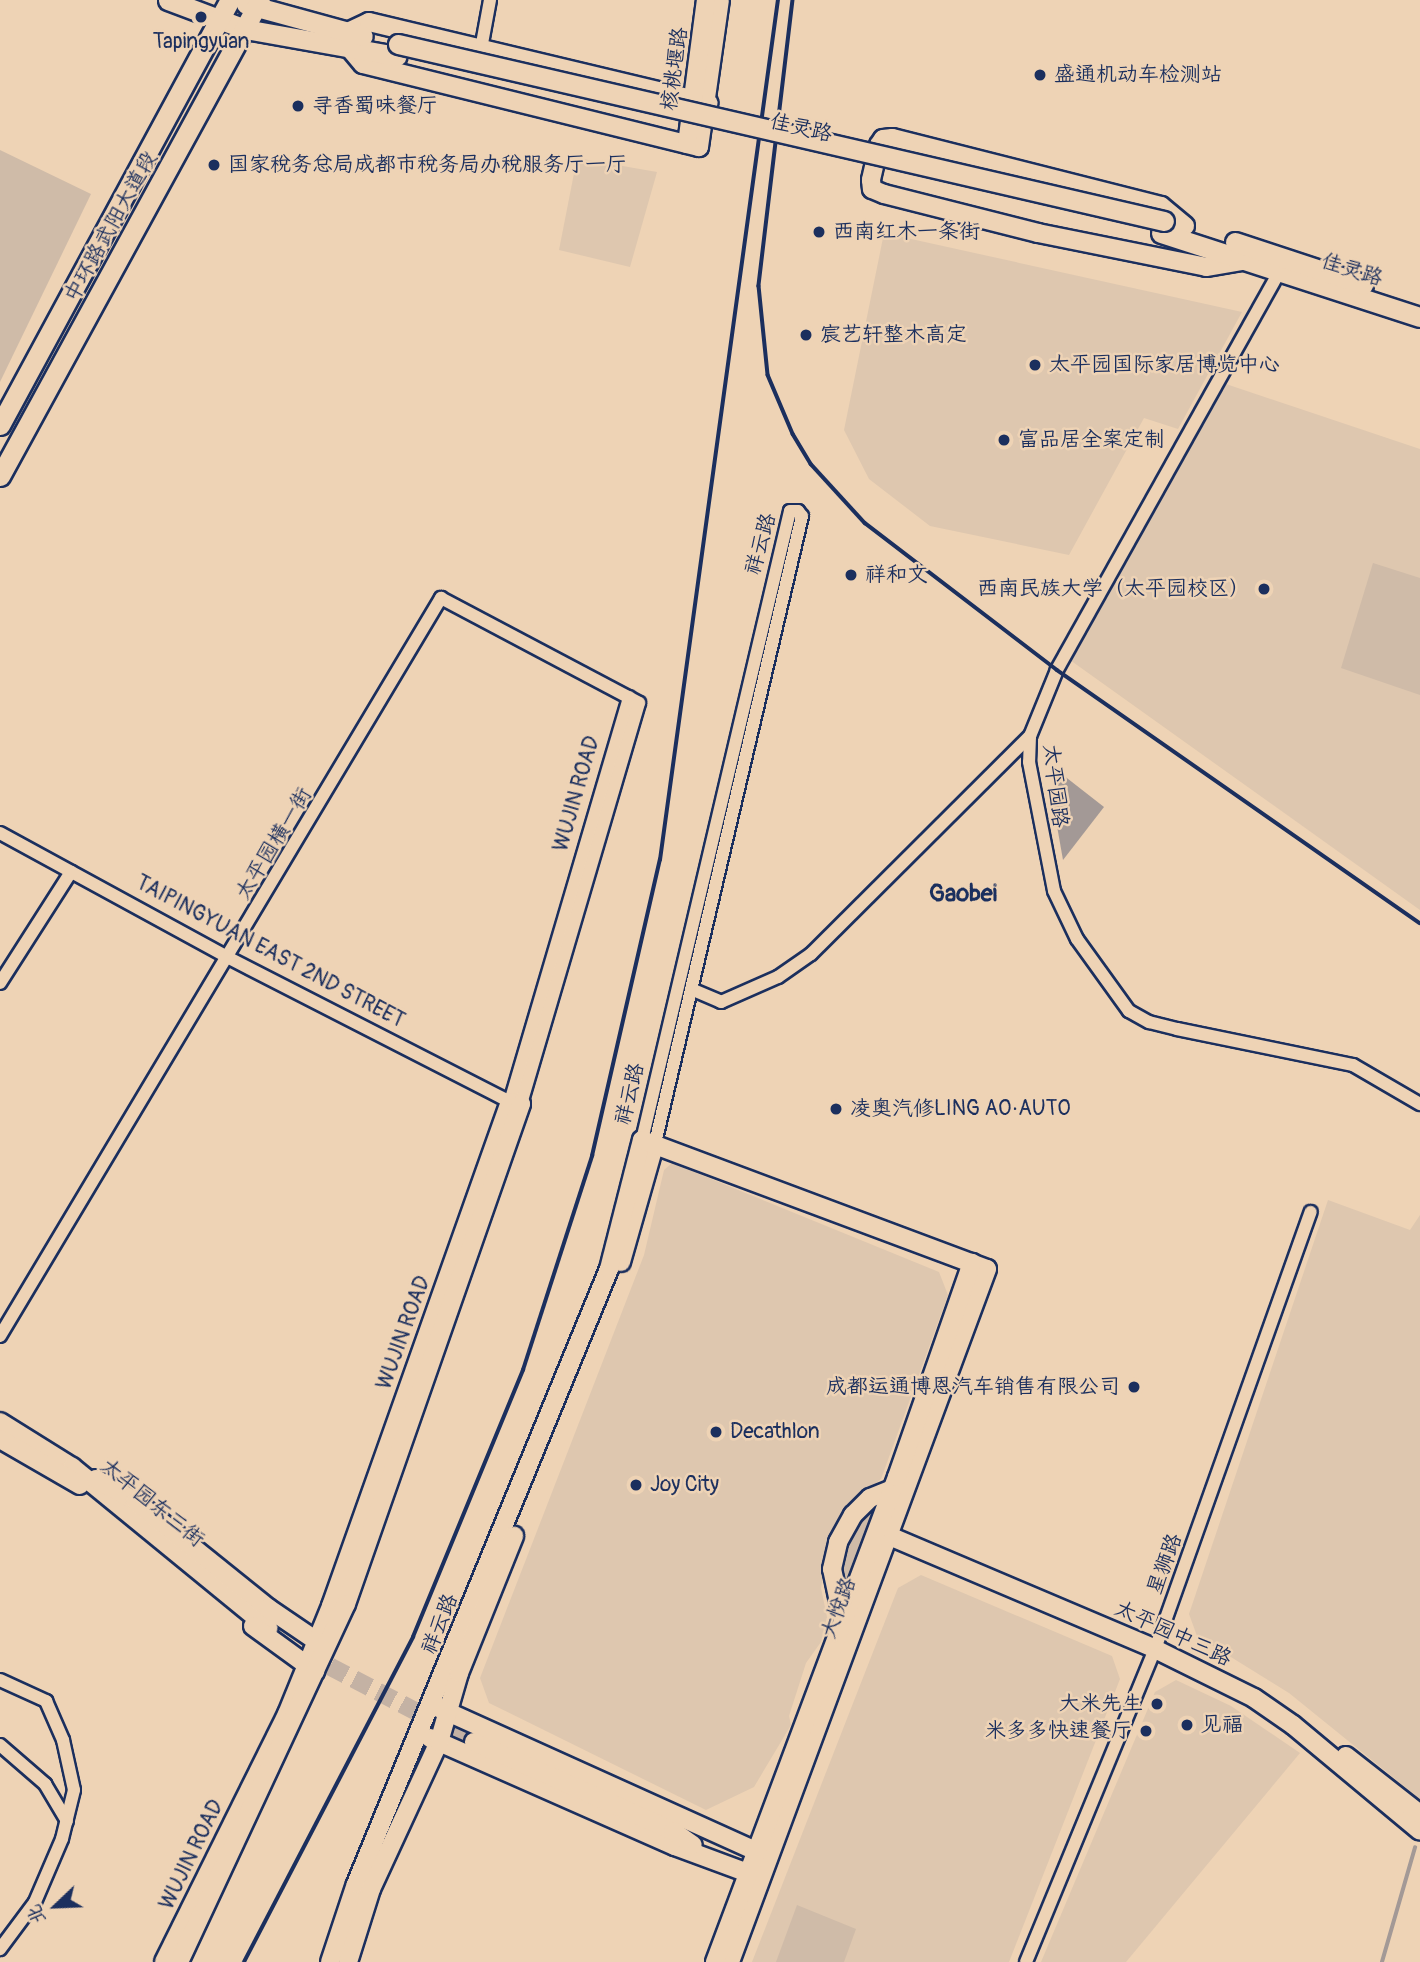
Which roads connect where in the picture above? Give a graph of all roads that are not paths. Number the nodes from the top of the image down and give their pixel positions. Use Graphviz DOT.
graph roads {
  1 [pos="168,0"];
  2 [pos="231,0"];
  3 [pos="490,0"];
  4 [pos="706,0"];
  5 [pos="720,0"];
  6 [pos="258,4"];
  7 [pos="217,20"];
  8 [pos="246,29"];
  9 [pos="347,38"];
  10 [pos="481,48"];
  11 [pos="701,101"];
  12 [pos="1185,226"];
  13 [pos="1162,227"];
  14 [pos="1250,260"];
  15 [pos="1284,264"];
  16 [pos="1420,304"];
  17 [pos="1420,317"];
  18 [pos="1,420"];
  19 [pos="26,428"];
  20 [pos="0,476"];
  21 [pos="634,700"];
  22 [pos="1030,736"];
  23 [pos="0,833"];
  24 [pos="71,872"];
  25 [pos="229,958"];
  26 [pos="0,983"];
  27 [pos="691,989"];
  28 [pos="516,1103"];
  29 [pos="1420,1104"];
  30 [pos="648,1142"];
  31 [pos="1311,1212"];
  32 [pos="979,1266"];
  33 [pos="0,1336"];
  34 [pos="0,1423"];
  35 [pos="0,1439"];
  36 [pos="68,1472"];
  37 [pos="892,1489"];
  38 [pos="885,1529"];
  39 [pos="843,1621"];
  40 [pos="273,1628"];
  41 [pos="322,1645"];
  42 [pos="1157,1645"];
  43 [pos="312,1669"];
  44 [pos="0,1680"];
  45 [pos="441,1709"];
  46 [pos="421,1734"];
  47 [pos="473,1741"];
  48 [pos="439,1742"];
  49 [pos="0,1745"];
  50 [pos="1420,1814"];
  51 [pos="66,1821"];
  52 [pos="673,1831"];
  53 [pos="1420,1831"];
  54 [pos="725,1841"];
  55 [pos="763,1855"];
  56 [pos="716,1861"];
  57 [pos="754,1875"];
  58 [pos="0,1949"];
  59 [pos="348,1961"];
  60 [pos="164,1962"];
  61 [pos="179,1962"];
  62 [pos="330,1962"];
  63 [pos="715,1962"];
  64 [pos="730,1962"];
  65 [pos="1026,1962"];
  1 -- 7 [label="main road, 佳灵路"];
  2 -- 6 [label="main road, 佳灵路"];
  2 -- 7 [label="main road, 中环路武阳大道段"];
  3 -- 10 [label="street"];
  4 -- 11 [label="street, 核桃堰路"];
  5 -- 11 [label="street"];
  6 -- 8 [label="main road, 中环路武阳大道段"];
  6 -- 9 [label="main road, 佳灵路"];
  7 -- 8 [label="main road, 佳灵路"];
  7 -- 18 [label="main road, 中环路武阳大道段"];
  8 -- 9 [label="main road, 佳灵路"];
  8 -- 19 [label="main road, 中环路武阳大道段"];
  9 -- 10 [label="street"];
  9 -- 11 [label="street"];
  9 -- 13 [label="main road, 佳灵路, bridge"];
  10 -- 11 [label="street"];
  12 -- 13 [label="main road, 佳灵路"];
  12 -- 14 [label="street"];
  12 -- 15 [label="main road, 佳灵路"];
  13 -- 14 [label="main road, 佳灵路"];
  14 -- 15 [label="main road, 佳灵路"];
  15 -- 16 [label="main road, 佳灵路"];
  15 -- 17 [label="main road, 佳灵路"];
  15 -- 22 [label="street, 太平园路"];
  18 -- 19 [label="street"];
  19 -- 20 [label="main road, 中环路武阳大道段"];
  21 -- 25 [label="street, 太平园横一街"];
  21 -- 28 [label="street, WUJIN ROAD"];
  22 -- 27 [label="street"];
  22 -- 29 [label="street, 太平园路"];
  23 -- 24 [label="street, TAIPINGYUAN EAST 2ND STREET"];
  24 -- 25 [label="street, TAIPINGYUAN EAST 2ND STREET"];
  24 -- 26 [label="street"];
  25 -- 28 [label="street, TAIPINGYUAN EAST 2ND STREET"];
  25 -- 33 [label="street, 太平园横一街"];
  27 -- 30 [label="street, 祥云路"];
  27 -- 30 [label="street, 祥云路"];
  28 -- 41 [label="street, WUJIN ROAD"];
  30 -- 32 [label="street"];
  30 -- 45 [label="street, 祥云路"];
  31 -- 42 [label="street, 星狮路"];
  32 -- 37 [label="street"];
  32 -- 38 [label="street, 大悦路"];
  34 -- 36 [label="street, 太平园东三街"];
  35 -- 36 [label="street"];
  36 -- 40 [label="street"];
  36 -- 40 [label="street, 太平园东三街"];
  36 -- 40 [label="street"];
  37 -- 38 [label="street"];
  37 -- 39 [label="street"];
  38 -- 39 [label="street"];
  38 -- 42 [label="street, 太平园中三路"];
  38 -- 55 [label="street, 大悦路"];
  39 -- 55 [label="street"];
  40 -- 41 [label="street"];
  40 -- 43 [label="street"];
  41 -- 43 [label="street, WUJIN ROAD"];
  42 -- 50 [label="street, 太平园中三路"];
  42 -- 53 [label="street, 太平园中三路"];
  42 -- 65 [label="street, 星狮路"];
  43 -- 60 [label="street, WUJIN ROAD"];
  43 -- 61 [label="street, WUJIN ROAD"];
  44 -- 51 [label="street"];
  45 -- 46 [label="street, 祥云路"];
  45 -- 47 [label="street"];
  45 -- 48 [label="street, 祥云路"];
  46 -- 48 [label="street"];
  46 -- 62 [label="street, 祥云路"];
  47 -- 48 [label="street"];
  47 -- 52 [label="street"];
  47 -- 54 [label="street"];
  47 -- 56 [label="street"];
  48 -- 59 [label="street, 祥云路"];
  49 -- 51 [label="street"];
  51 -- 58 [label="street"];
  52 -- 54 [label="street"];
  52 -- 56 [label="street"];
  54 -- 55 [label="street"];
  55 -- 57 [label="street, 大悦路"];
  56 -- 57 [label="street"];
  57 -- 63 [label="street"];
  57 -- 64 [label="street, 大悦路"];
}
